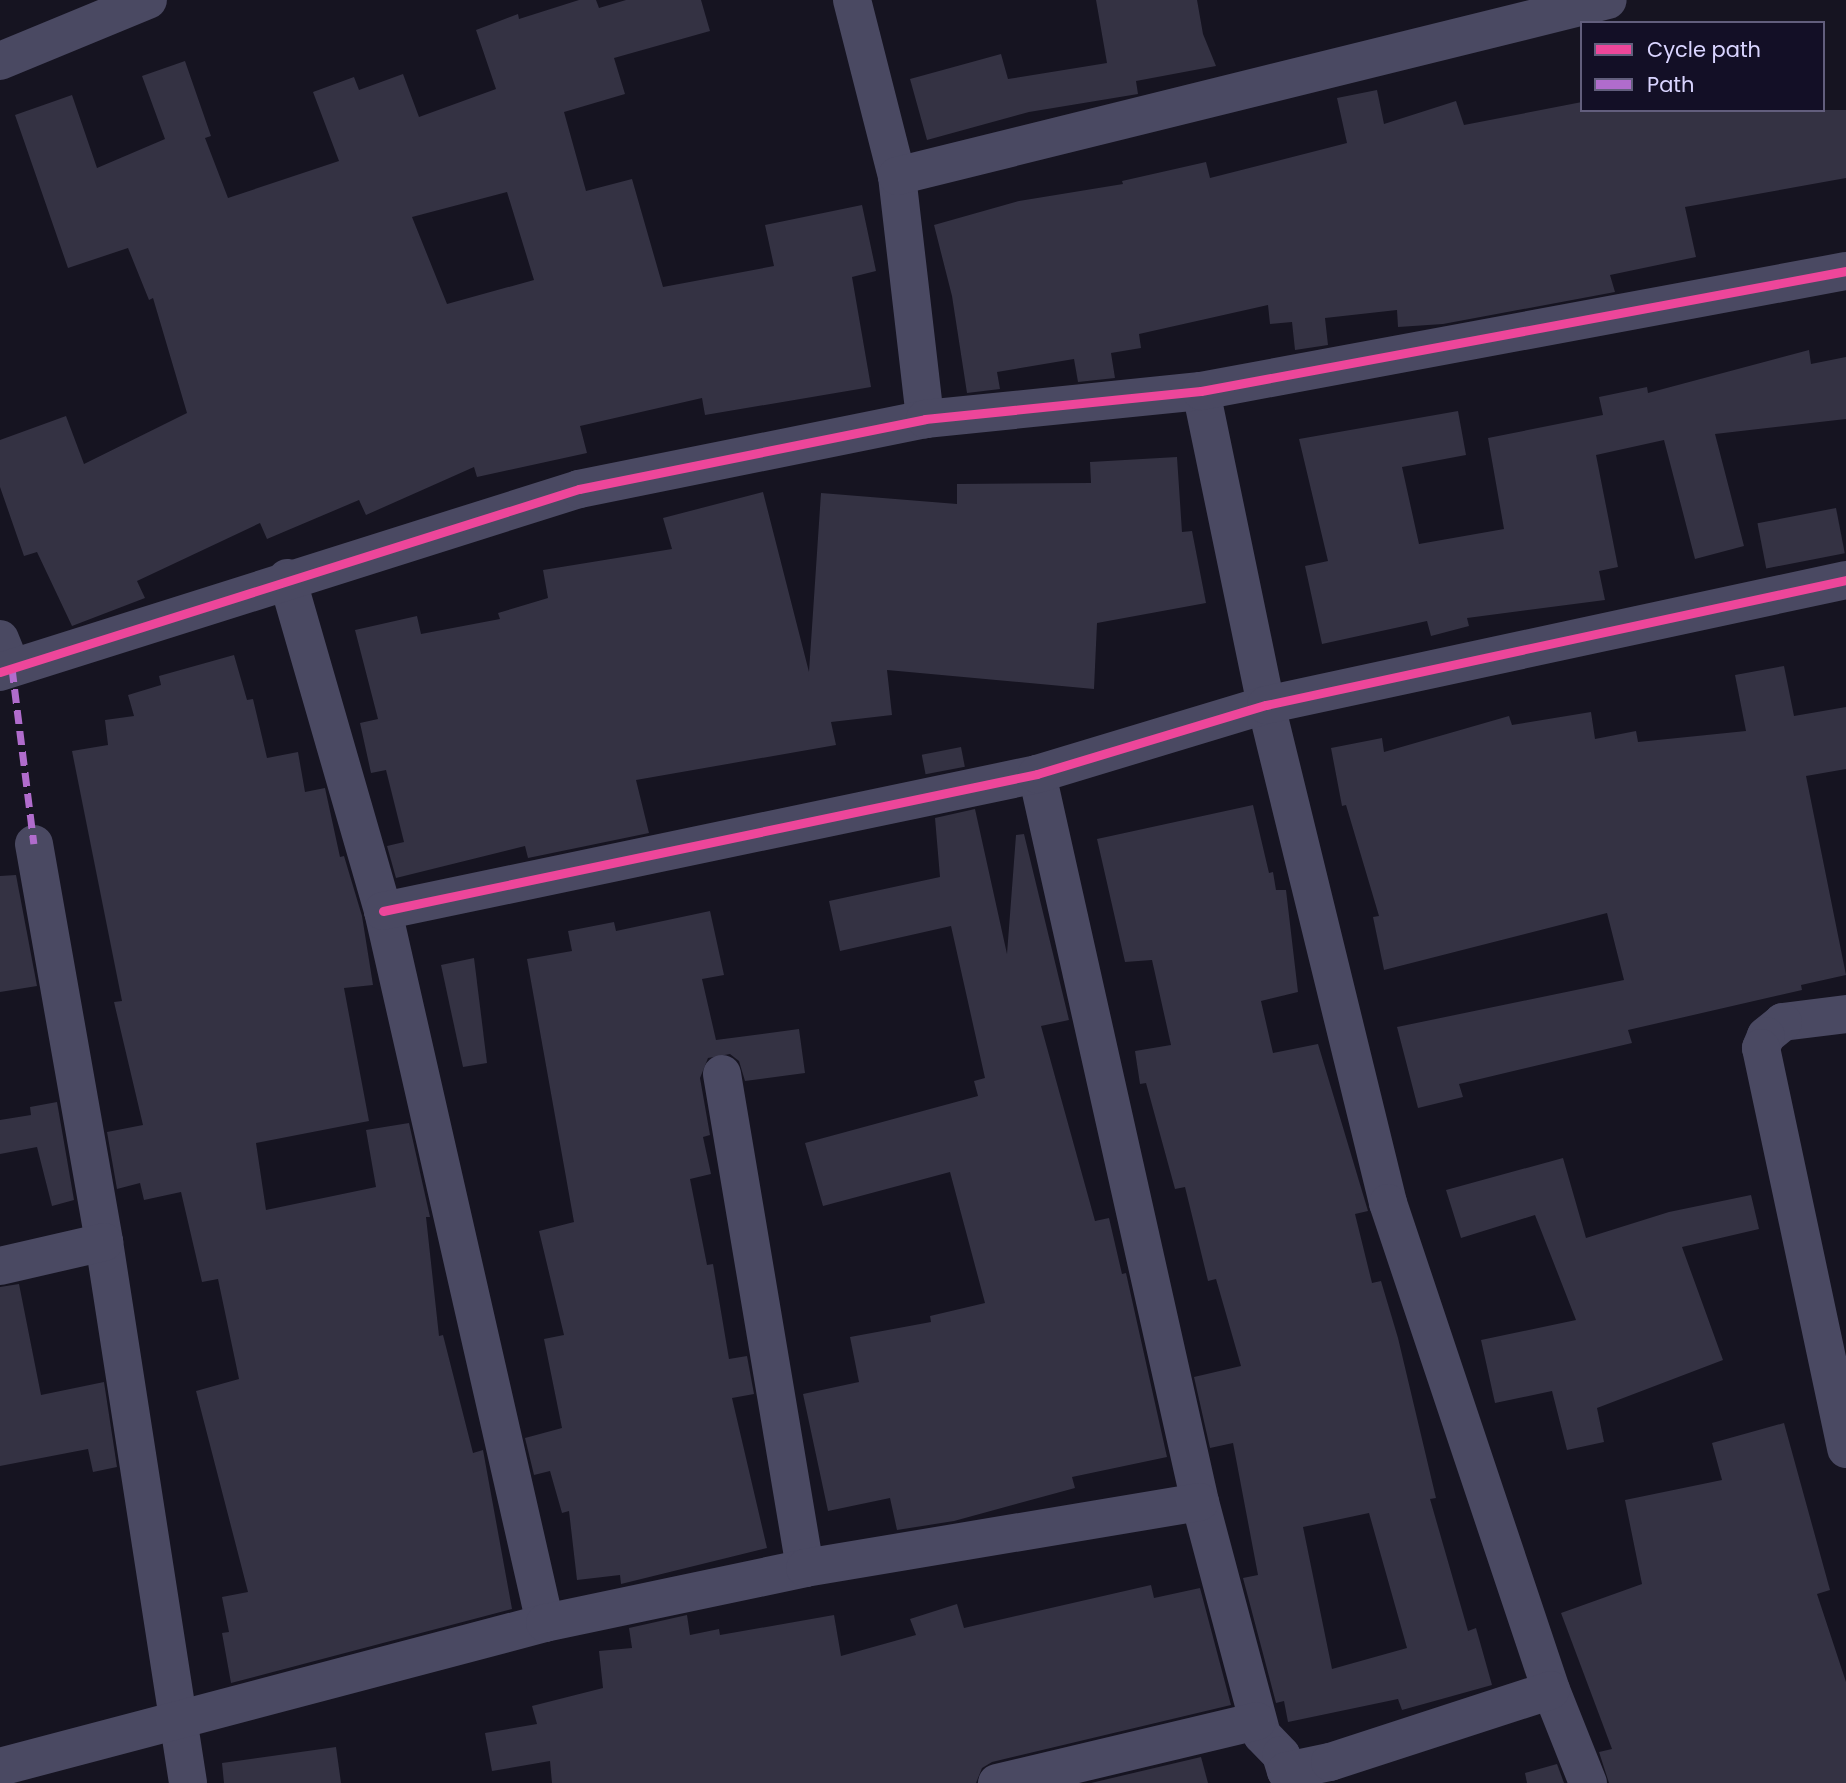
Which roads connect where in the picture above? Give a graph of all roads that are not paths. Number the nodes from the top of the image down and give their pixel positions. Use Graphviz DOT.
graph roads {
  1 [pos="148,0"];
  2 [pos="852,0"];
  3 [pos="1608,0"];
  4 [pos="0,61"];
  5 [pos="897,176"];
  6 [pos="1846,271"];
  7 [pos="1201,391"];
  8 [pos="925,419"];
  9 [pos="287,578"];
  10 [pos="1846,580"];
  11 [pos="4,660"];
  12 [pos="1266,705"];
  13 [pos="1037,775"];
  14 [pos="34,844"];
  15 [pos="383,912"];
  16 [pos="1846,1014"];
  17 [pos="722,1074"];
  18 [pos="104,1242"];
  19 [pos="0,1266"];
  20 [pos="1846,1449"];
  21 [pos="1200,1502"];
  22 [pos="805,1567"];
  23 [pos="545,1623"];
  24 [pos="1551,1690"];
  25 [pos="1257,1721"];
  26 [pos="176,1722"];
  27 [pos="0,1767"];
  28 [pos="1283,1777"];
  29 [pos="188,1783"];
  30 [pos="997,1783"];
  31 [pos="1588,1783"];
  1 -- 4 [label="street"];
  2 -- 5 [label="street"];
  3 -- 5 [label="street"];
  5 -- 8 [label="street"];
  6 -- 7 [label="street"];
  7 -- 8 [label="street"];
  7 -- 12 [label="street"];
  8 -- 9 [label="street"];
  9 -- 11 [label="street"];
  9 -- 15 [label="street"];
  10 -- 12 [label="street"];
  12 -- 13 [label="street"];
  12 -- 24 [label="street"];
  13 -- 15 [label="street"];
  13 -- 21 [label="street"];
  14 -- 18 [label="street"];
  15 -- 23 [label="street"];
  16 -- 20 [label="street"];
  17 -- 22 [label="street"];
  18 -- 19 [label="street"];
  18 -- 26 [label="street"];
  21 -- 22 [label="street"];
  21 -- 25 [label="street"];
  22 -- 23 [label="street"];
  23 -- 26 [label="street"];
  24 -- 28 [label="street"];
  24 -- 31 [label="street"];
  25 -- 28 [label="street"];
  25 -- 30 [label="street"];
  26 -- 27 [label="street"];
  26 -- 29 [label="street"];
}
